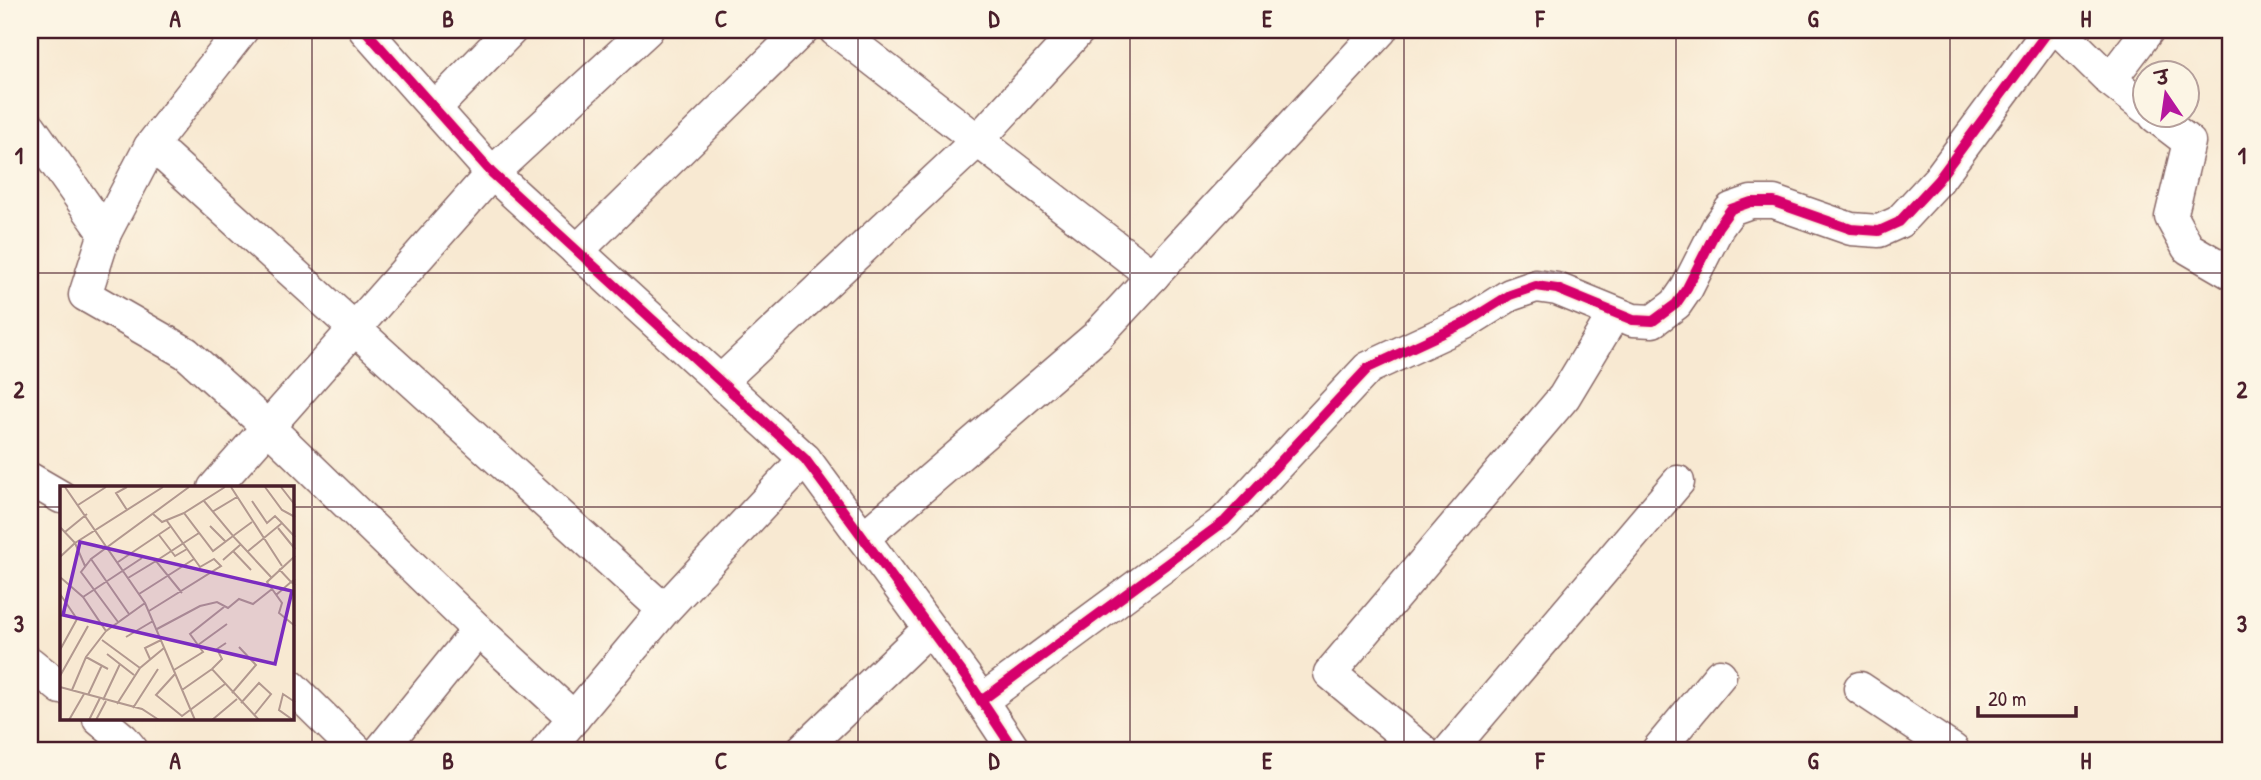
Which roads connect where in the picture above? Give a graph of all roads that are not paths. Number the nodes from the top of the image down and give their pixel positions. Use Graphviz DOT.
graph roads {
  1 [pos="242,30"];
  2 [pos="365,30"];
  3 [pos="511,30"];
  4 [pos="647,30"];
  5 [pos="802,30"];
  6 [pos="835,30"];
  7 [pos="1079,30"];
  8 [pos="1381,30"];
  9 [pos="2049,30"];
  10 [pos="2059,30"];
  11 [pos="2148,30"];
  12 [pos="2110,80"];
  13 [pos="2132,97"];
  14 [pos="435,108"];
  15 [pos="30,127"];
  16 [pos="2173,130"];
  17 [pos="978,140"];
  18 [pos="150,147"];
  19 [pos="492,173"];
  20 [pos="106,233"];
  21 [pos="577,251"];
  22 [pos="2231,273"];
  23 [pos="1153,276"];
  24 [pos="1614,314"];
  25 [pos="353,327"];
  26 [pos="720,382"];
  27 [pos="268,428"];
  28 [pos="805,459"];
  29 [pos="30,480"];
  30 [pos="1678,482"];
  31 [pos="216,486"];
  32 [pos="60,496"];
  33 [pos="863,538"];
  34 [pos="664,610"];
  35 [pos="929,629"];
  36 [pos="478,630"];
  37 [pos="30,663"];
  38 [pos="1720,675"];
  39 [pos="60,687"];
  40 [pos="1860,688"];
  41 [pos="294,689"];
  42 [pos="981,701"];
  43 [pos="574,718"];
  44 [pos="100,720"];
  45 [pos="132,750"];
  46 [pos="356,750"];
  47 [pos="381,750"];
  48 [pos="547,750"];
  49 [pos="802,750"];
  50 [pos="1014,750"];
  51 [pos="1422,750"];
  52 [pos="1450,750"];
  53 [pos="1658,750"];
  54 [pos="1953,750"];
  1 -- 18 [label="street"];
  2 -- 14 [label="street"];
  3 -- 14 [label="street"];
  4 -- 19 [label="street"];
  5 -- 21 [label="street"];
  6 -- 17 [label="street"];
  7 -- 17 [label="street"];
  8 -- 23 [label="street"];
  9 -- 24 [label="street"];
  10 -- 12 [label="street"];
  11 -- 12 [label="street"];
  12 -- 13 [label="street"];
  14 -- 19 [label="street"];
  15 -- 20 [label="street"];
  16 -- 22 [label="street"];
  17 -- 23 [label="street"];
  17 -- 26 [label="street"];
  18 -- 20 [label="street"];
  18 -- 25 [label="street"];
  19 -- 21 [label="street"];
  19 -- 25 [label="street"];
  20 -- 27 [label="street"];
  21 -- 26 [label="street"];
  23 -- 33 [label="street"];
  24 -- 42 [label="street"];
  24 -- 51 [label="street"];
  25 -- 27 [label="street"];
  25 -- 34 [label="street"];
  26 -- 28 [label="street"];
  27 -- 31 [label="street"];
  27 -- 36 [label="street"];
  28 -- 33 [label="street"];
  28 -- 34 [label="street"];
  29 -- 32 [label="street"];
  30 -- 52 [label="street"];
  33 -- 35 [label="street"];
  34 -- 43 [label="street"];
  35 -- 42 [label="street"];
  35 -- 49 [label="street"];
  36 -- 43 [label="street"];
  36 -- 47 [label="street"];
  37 -- 39 [label="street"];
  38 -- 53 [label="street"];
  40 -- 54 [label="street"];
  41 -- 46 [label="street"];
  42 -- 50 [label="street"];
  43 -- 48 [label="street"];
  44 -- 45 [label="street"];
}
